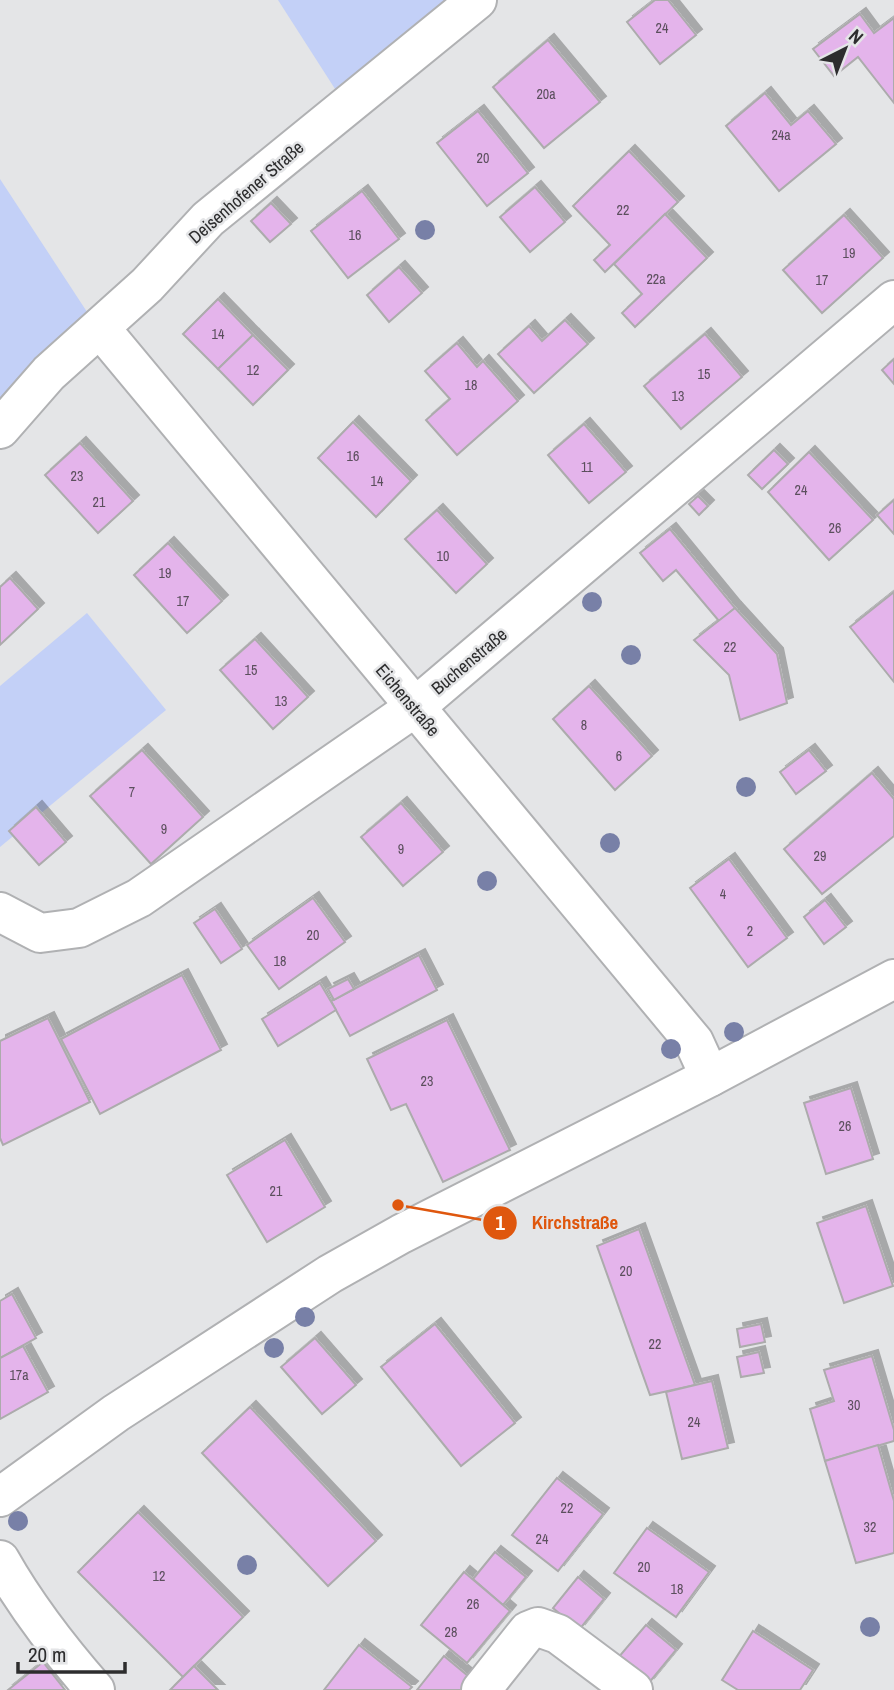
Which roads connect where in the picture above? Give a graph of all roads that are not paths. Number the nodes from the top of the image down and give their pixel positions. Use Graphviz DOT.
graph roads {
  1 [pos="477,0"];
  2 [pos="894,300"];
  3 [pos="100,328"];
  4 [pos="0,429"];
  5 [pos="414,708"];
  6 [pos="0,912"];
  7 [pos="894,979"];
  8 [pos="710,1077"];
  9 [pos="0,1497"];
  10 [pos="0,1560"];
  11 [pos="95,1690"];
  12 [pos="481,1690"];
  13 [pos="633,1690"];
  1 -- 3 [label="street, Deisenhofener Straße"];
  2 -- 5 [label="street, Buchenstraße"];
  3 -- 4 [label="street, Deisenhofener Straße"];
  3 -- 5 [label="street, Eichenstraße"];
  5 -- 6 [label="street, Buchenstraße"];
  5 -- 8 [label="street, Eichenstraße"];
  7 -- 8 [label="street"];
  8 -- 9 [label="street"];
  10 -- 11 [label="street"];
  12 -- 13 [label="street"];
}
